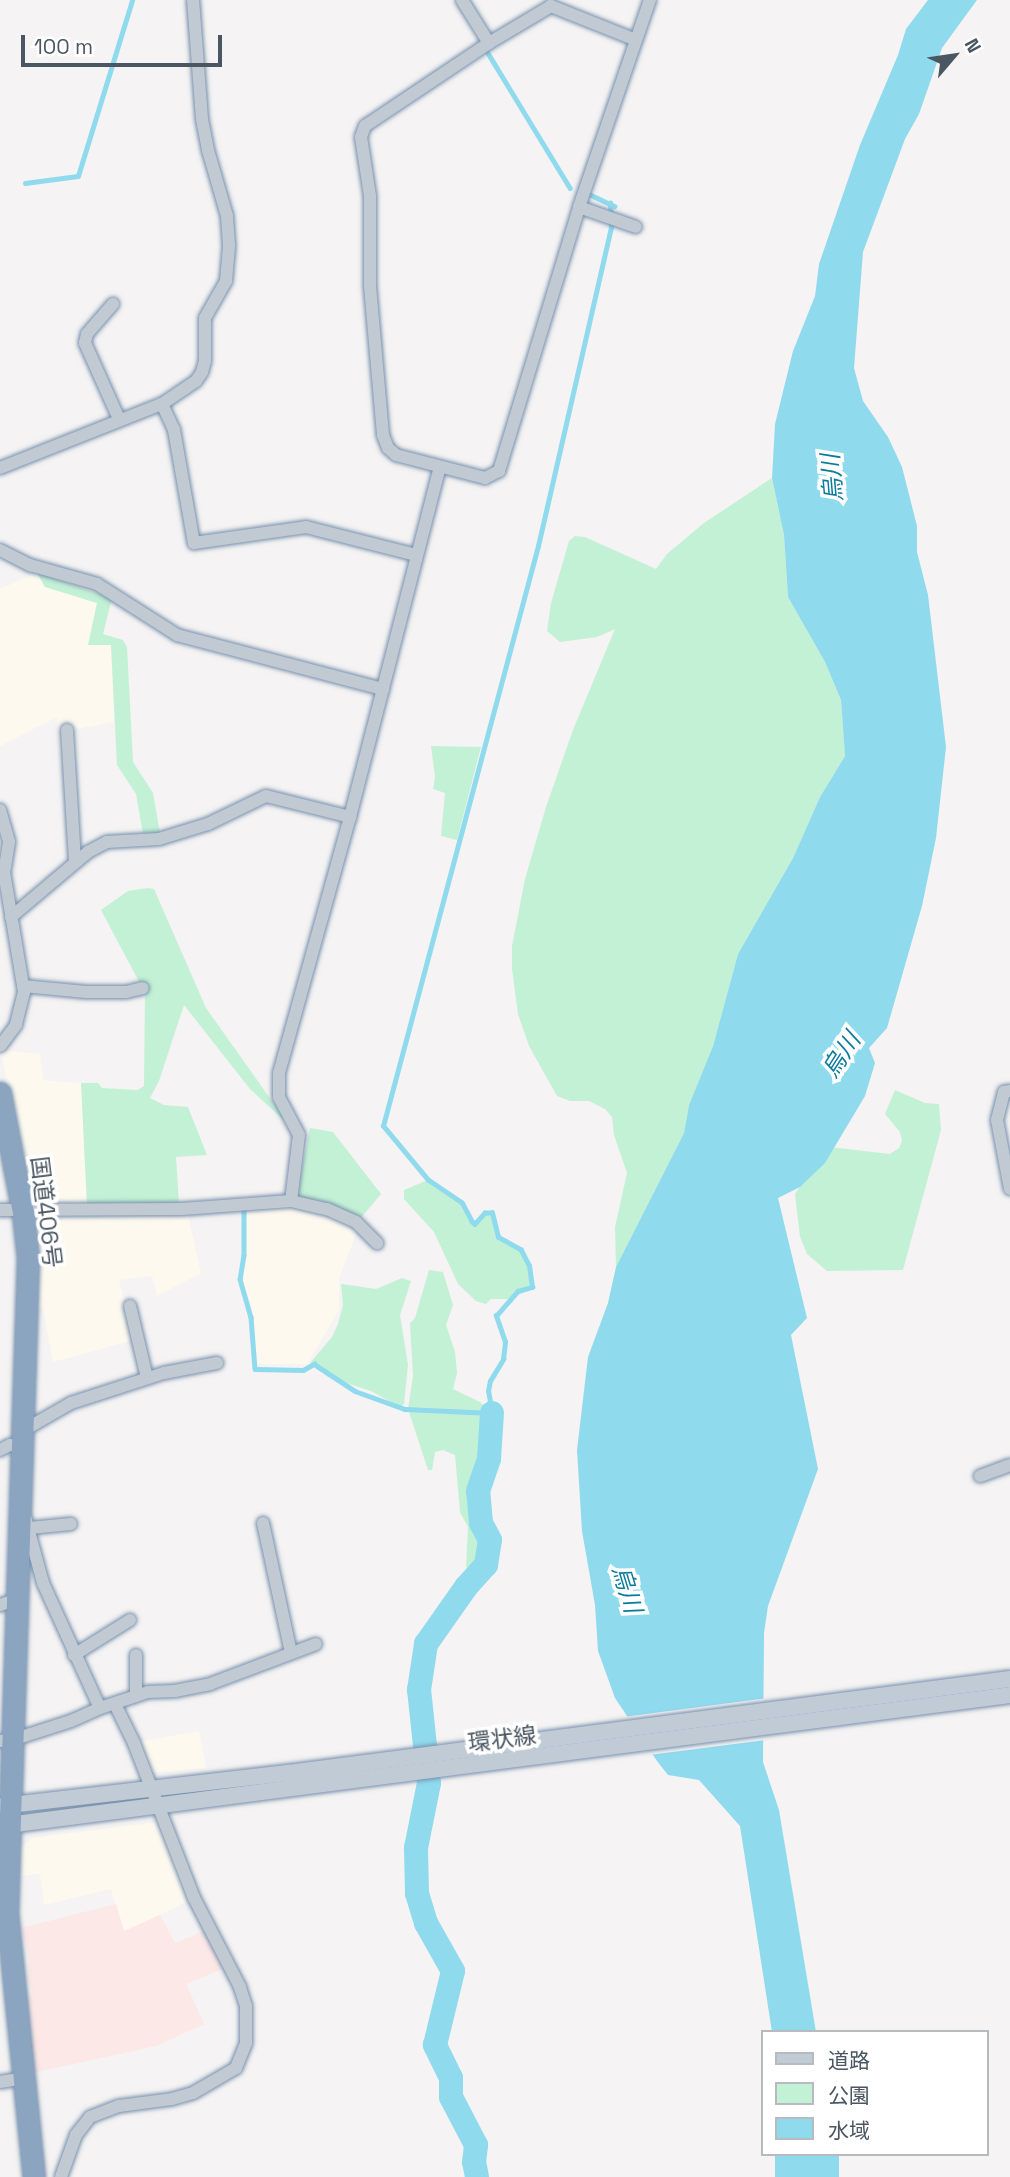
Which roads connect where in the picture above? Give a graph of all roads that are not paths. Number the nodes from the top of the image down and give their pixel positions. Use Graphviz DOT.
graph roads {
  1 [pos="193,0"];
  2 [pos="462,0"];
  3 [pos="650,0"];
  4 [pos="636,40"];
  5 [pos="489,43"];
  6 [pos="579,207"];
  7 [pos="636,227"];
  8 [pos="113,304"];
  9 [pos="162,404"];
  10 [pos="119,419"];
  11 [pos="440,467"];
  12 [pos="0,468"];
  13 [pos="0,550"];
  14 [pos="416,555"];
  15 [pos="383,689"];
  16 [pos="67,730"];
  17 [pos="0,810"];
  18 [pos="350,817"];
  19 [pos="75,862"];
  20 [pos="11,917"];
  21 [pos="23,986"];
  22 [pos="144,988"];
  23 [pos="0,1046"];
  24 [pos="1010,1091"];
  25 [pos="0,1093"];
  26 [pos="1010,1189"];
  27 [pos="291,1201"];
  28 [pos="0,1210"];
  29 [pos="23,1212"];
  30 [pos="377,1243"];
  31 [pos="130,1306"];
  32 [pos="216,1363"];
  33 [pos="147,1378"];
  34 [pos="24,1438"];
  35 [pos="0,1450"];
  36 [pos="1010,1465"];
  37 [pos="980,1476"];
  38 [pos="21,1506"];
  39 [pos="71,1524"];
  40 [pos="263,1524"];
  41 [pos="30,1528"];
  42 [pos="9,1602"];
  43 [pos="130,1620"];
  44 [pos="316,1644"];
  45 [pos="291,1653"];
  46 [pos="74,1655"];
  47 [pos="136,1655"];
  48 [pos="1010,1679"];
  49 [pos="1010,1695"];
  50 [pos="135,1696"];
  51 [pos="922,1698"];
  52 [pos="115,1704"];
  53 [pos="100,1708"];
  54 [pos="6,1741"];
  55 [pos="289,1781"];
  56 [pos="150,1789"];
  57 [pos="157,1807"];
  58 [pos="5,1816"];
  59 [pos="24,2078"];
  60 [pos="0,2082"];
  61 [pos="34,2177"];
  62 [pos="61,2177"];
  1 -- 9 [label="street"];
  2 -- 5 [label="street"];
  3 -- 4 [label="street"];
  4 -- 5 [label="street"];
  4 -- 6 [label="street"];
  5 -- 11 [label="street"];
  6 -- 7 [label="street"];
  6 -- 11 [label="street"];
  8 -- 10 [label="street"];
  9 -- 10 [label="street"];
  9 -- 14 [label="street"];
  10 -- 12 [label="street"];
  11 -- 14 [label="street"];
  13 -- 15 [label="street"];
  14 -- 15 [label="street"];
  15 -- 18 [label="street"];
  16 -- 19 [label="street"];
  17 -- 20 [label="street"];
  18 -- 19 [label="street"];
  18 -- 27 [label="street"];
  19 -- 20 [label="street"];
  20 -- 21 [label="street"];
  21 -- 22 [label="street"];
  21 -- 23 [label="street"];
  24 -- 26 [label="street"];
  25 -- 29 [label="highway, 国道406号"];
  27 -- 29 [label="street"];
  27 -- 30 [label="street"];
  28 -- 29 [label="street"];
  29 -- 34 [label="highway, 国道406号"];
  31 -- 33 [label="street"];
  32 -- 33 [label="street"];
  33 -- 34 [label="street"];
  34 -- 35 [label="street"];
  34 -- 38 [label="highway, 国道406号"];
  36 -- 37 [label="street"];
  38 -- 41 [label="street"];
  38 -- 42 [label="highway, 国道406号"];
  39 -- 41 [label="street"];
  40 -- 45 [label="street"];
  41 -- 46 [label="street"];
  42 -- 54 [label="highway, 国道406号"];
  43 -- 46 [label="street"];
  44 -- 45 [label="street"];
  45 -- 50 [label="street"];
  46 -- 53 [label="street"];
  47 -- 50 [label="street"];
  48 -- 51 [label="street"];
  49 -- 51 [label="street"];
  50 -- 52 [label="street"];
  51 -- 55 [label="street"];
  52 -- 53 [label="street"];
  52 -- 56 [label="street"];
  53 -- 54 [label="street"];
  54 -- 58 [label="highway, 国道406号"];
  55 -- 56 [label="street"];
  55 -- 57 [label="street"];
  56 -- 57 [label="street"];
  56 -- 58 [label="street"];
  57 -- 58 [label="street"];
  57 -- 62 [label="street"];
  58 -- 59 [label="highway, 国道406号"];
  59 -- 60 [label="street"];
  59 -- 61 [label="highway, 国道406号"];
}
